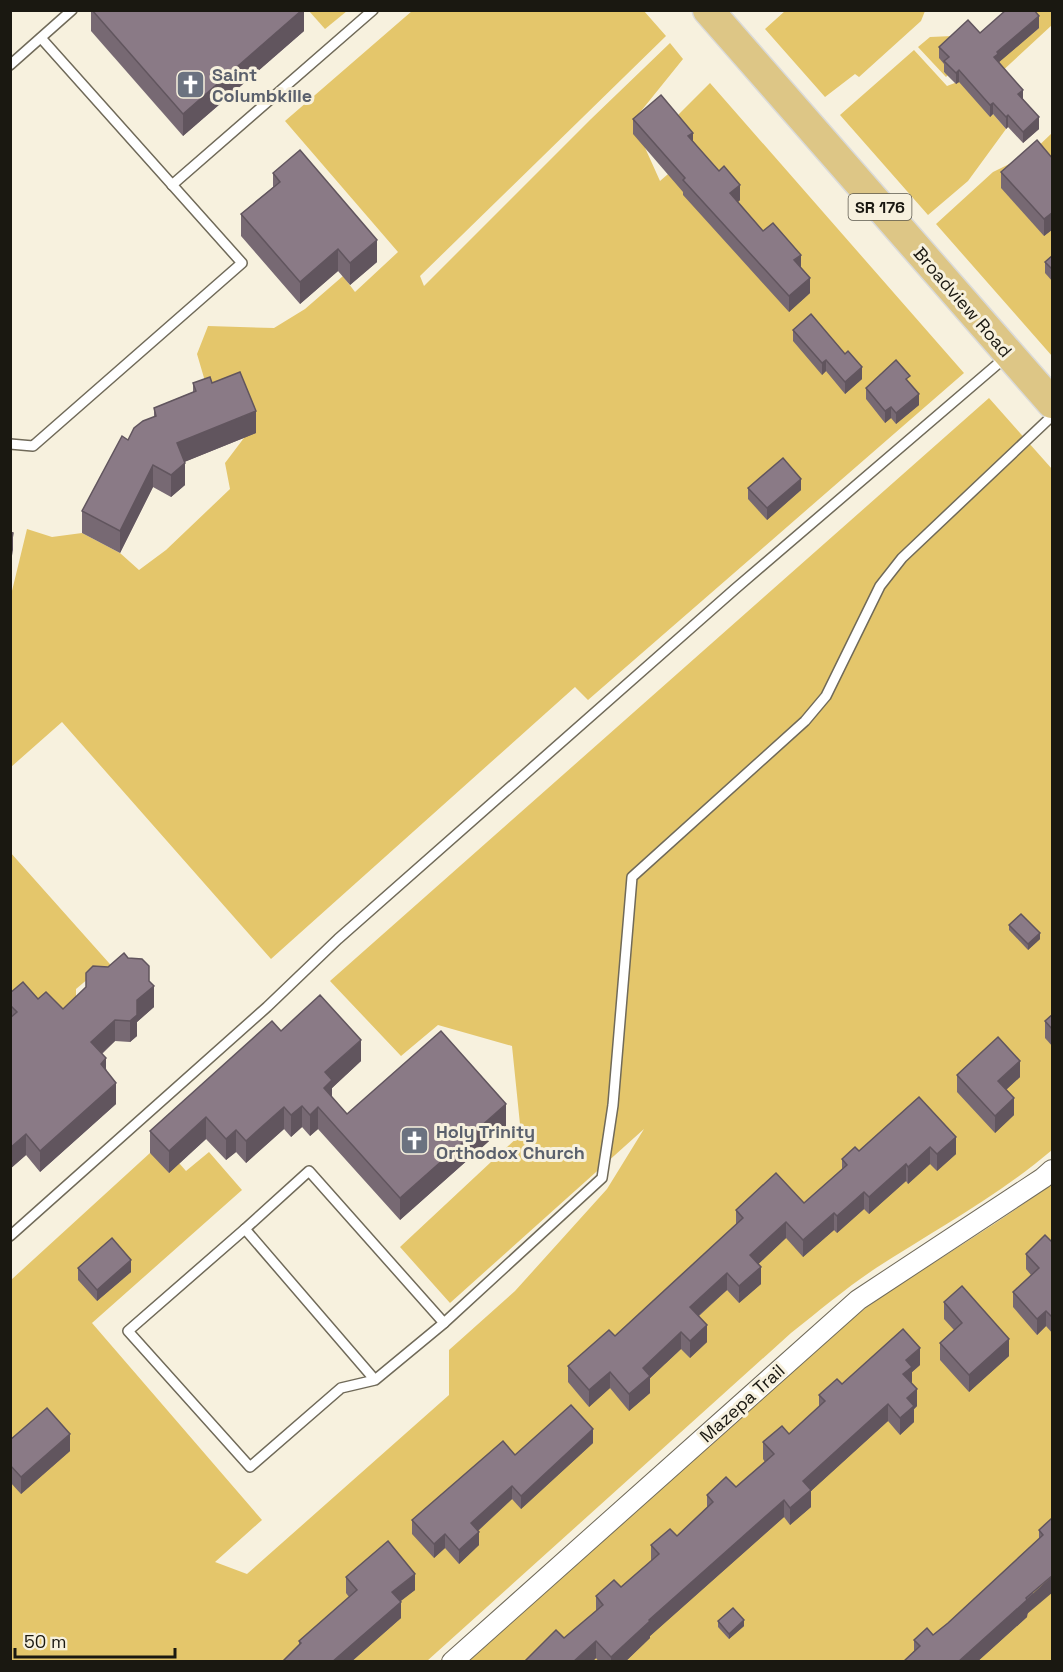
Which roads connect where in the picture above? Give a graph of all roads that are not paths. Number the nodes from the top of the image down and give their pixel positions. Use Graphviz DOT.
graph roads {
  1 [pos="72,10"];
  2 [pos="374,10"];
  3 [pos="708,10"];
  4 [pos="41,38"];
  5 [pos="10,65"];
  6 [pos="172,185"];
  7 [pos="1008,354"];
  8 [pos="1053,403"];
  9 [pos="1053,417"];
  10 [pos="10,444"];
  11 [pos="1053,1170"];
  12 [pos="245,1229"];
  13 [pos="10,1236"];
  14 [pos="444,1323"];
  15 [pos="375,1380"];
  16 [pos="452,1662"];
  1 -- 4 [label="lane"];
  2 -- 6 [label="lane"];
  3 -- 7 [label="main road, Broadview Road / SR 176"];
  4 -- 5 [label="lane"];
  4 -- 6 [label="lane"];
  6 -- 10 [label="lane"];
  7 -- 8 [label="main road, Broadview Road / SR 176"];
  7 -- 13 [label="lane"];
  9 -- 14 [label="lane"];
  11 -- 16 [label="street, Mazepa Trail"];
  12 -- 14 [label="lane"];
  12 -- 15 [label="lane"];
  12 -- 15 [label="lane"];
  14 -- 15 [label="lane"];
}
